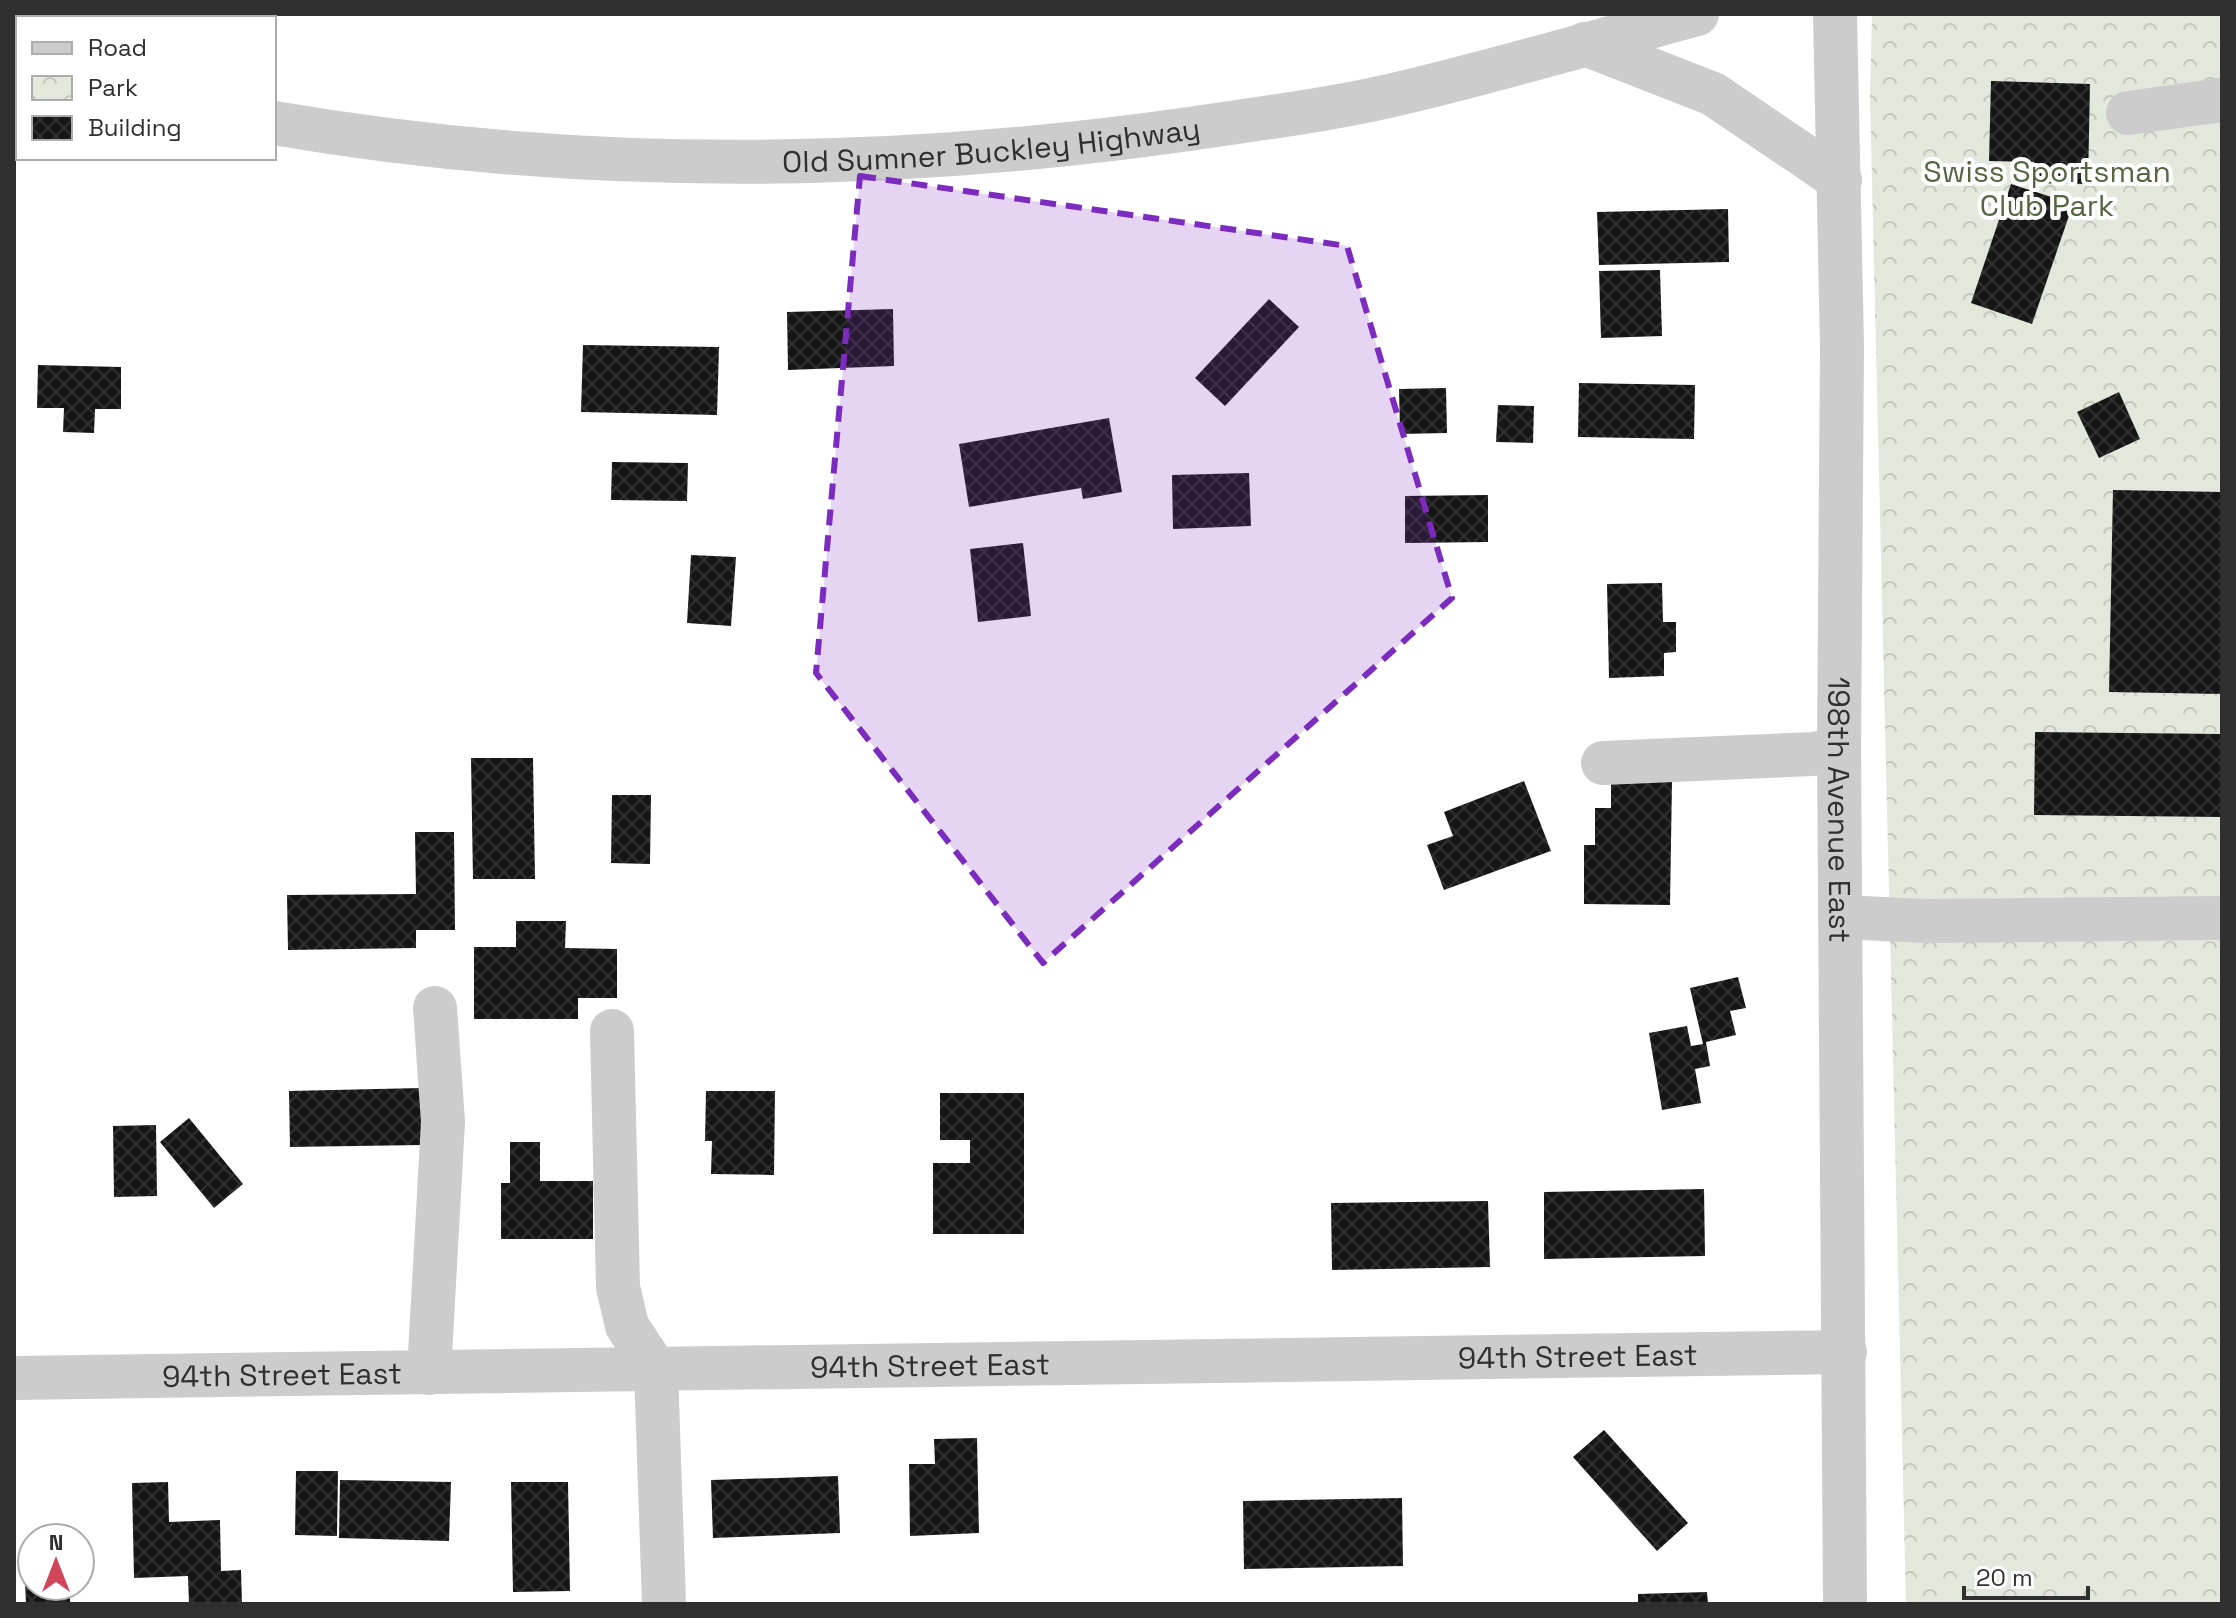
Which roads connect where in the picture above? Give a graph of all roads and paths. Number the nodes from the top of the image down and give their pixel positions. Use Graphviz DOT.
graph roads {
  1 [pos="1697,14"];
  2 [pos="1835,14"];
  3 [pos="1585,44"];
  4 [pos="2222,100"];
  5 [pos="2128,113"];
  6 [pos="276,123"];
  7 [pos="1840,180"];
  8 [pos="1839,749"];
  9 [pos="1603,763"];
  10 [pos="1841,917"];
  11 [pos="2222,918"];
  12 [pos="435,1008"];
  13 [pos="612,1031"];
  14 [pos="1845,1352"];
  15 [pos="656,1370"];
  16 [pos="429,1373"];
  17 [pos="14,1378"];
  18 [pos="664,1604"];
  19 [pos="1845,1604"];
  1 -- 3 [label="street, Old Sumner Buckley Highway"];
  2 -- 7 [label="street, 198th Avenue East"];
  3 -- 6 [label="street, Old Sumner Buckley Highway"];
  3 -- 7 [label="street"];
  4 -- 5 [label="street"];
  7 -- 8 [label="street, 198th Avenue East"];
  8 -- 9 [label="street"];
  8 -- 10 [label="street, 198th Avenue East"];
  10 -- 11 [label="street"];
  10 -- 14 [label="street, 198th Avenue East"];
  12 -- 16 [label="street"];
  13 -- 15 [label="street"];
  14 -- 15 [label="street, 94th Street East"];
  14 -- 19 [label="street, 198th Avenue East"];
  15 -- 16 [label="street, 94th Street East"];
  15 -- 18 [label="street"];
  16 -- 17 [label="street, 94th Street East"];
}
